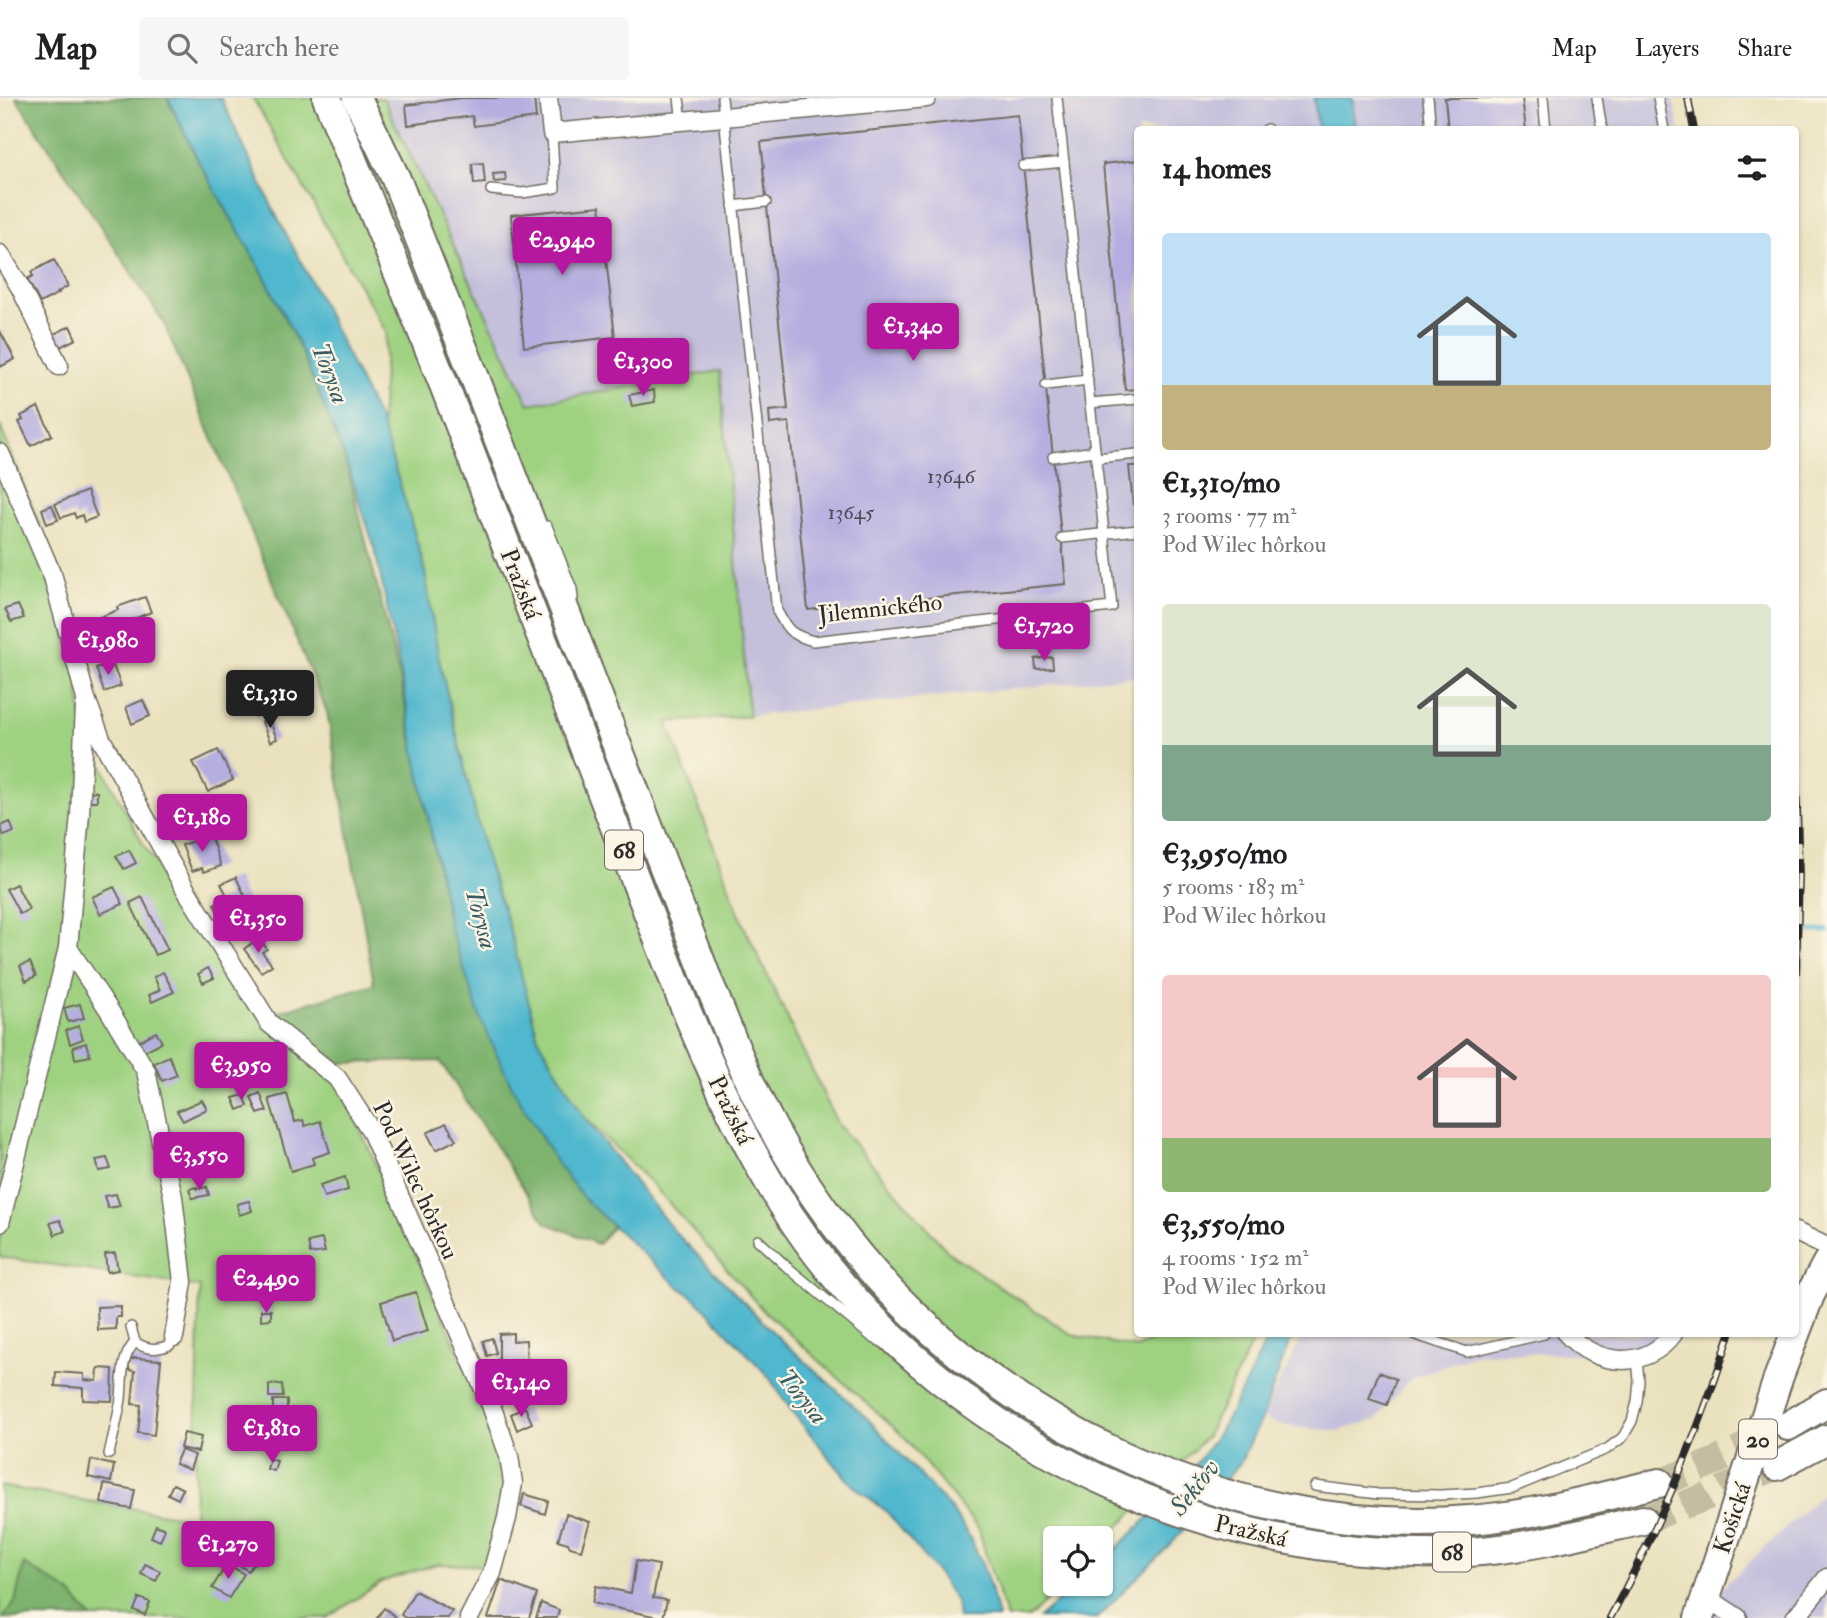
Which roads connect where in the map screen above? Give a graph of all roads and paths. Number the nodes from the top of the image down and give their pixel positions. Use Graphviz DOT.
graph roads {
  1 [pos="327,98"];
  2 [pos="357,98"];
  3 [pos="548,98"];
  4 [pos="679,98"];
  5 [pos="722,98"];
  6 [pos="927,98"];
  7 [pos="1057,98"];
  8 [pos="1428,98"];
  9 [pos="1543,98"];
  10 [pos="1597,98"];
  11 [pos="1658,98"];
  12 [pos="724,117"];
  13 [pos="682,121"];
  14 [pos="1431,126"];
  15 [pos="1546,126"];
  16 [pos="1601,126"];
  17 [pos="1663,126"];
  18 [pos="552,133"];
  19 [pos="1064,162"];
  20 [pos="1023,166"];
  21 [pos="491,190"];
  22 [pos="766,202"];
  23 [pos="733,206"];
  24 [pos="0,254"];
  25 [pos="59,366"];
  26 [pos="1088,380"];
  27 [pos="1046,385"];
  28 [pos="1134,398"];
  29 [pos="1090,403"];
  30 [pos="0,453"];
  31 [pos="1134,454"];
  32 [pos="1096,455"];
  33 [pos="1053,457"];
  34 [pos="509,467"];
  35 [pos="482,484"];
  36 [pos="536,504"];
  37 [pos="542,513"];
  38 [pos="1134,530"];
  39 [pos="1104,534"];
  40 [pos="491,537"];
  41 [pos="1062,538"];
  42 [pos="530,636"];
  43 [pos="582,656"];
  44 [pos="556,675"];
  45 [pos="86,699"];
  46 [pos="68,948"];
  47 [pos="0,1223"];
  48 [pos="1799,1233"];
  49 [pos="758,1240"];
  50 [pos="1827,1247"];
  51 [pos="1827,1263"];
  52 [pos="1799,1324"];
  53 [pos="131,1327"];
  54 [pos="174,1337"];
  55 [pos="1422,1337"];
  56 [pos="1531,1337"];
  57 [pos="1570,1337"];
  58 [pos="1671,1337"];
  59 [pos="1794,1337"];
  60 [pos="135,1342"];
  61 [pos="915,1357"];
  62 [pos="1637,1358"];
  63 [pos="1827,1403"];
  64 [pos="1787,1426"];
  65 [pos="1827,1439"];
  66 [pos="110,1454"];
  67 [pos="1777,1466"];
  68 [pos="1659,1483"];
  69 [pos="1315,1486"];
  70 [pos="1643,1520"];
  71 [pos="1827,1578"];
  72 [pos="1702,1607"];
  73 [pos="469,1618"];
  74 [pos="1738,1618"];
  75 [pos="1795,1618"];
  1 -- 35 [label="main road, Pražská / 68"];
  2 -- 34 [label="main road, Pražská / 68"];
  3 -- 18 [label="street"];
  4 -- 13 [label="lane"];
  5 -- 12 [label="lane, Jilemnického"];
  6 -- 12 [label="street"];
  7 -- 19 [label="lane, Jilemnického"];
  8 -- 14 [label="lane"];
  9 -- 15 [label="lane"];
  10 -- 16 [label="lane"];
  11 -- 17 [label="lane"];
  12 -- 13 [label="street"];
  12 -- 23 [label="lane, Jilemnického"];
  13 -- 18 [label="street"];
  18 -- 21 [label="lane"];
  19 -- 20 [label="lane"];
  19 -- 26 [label="lane, Jilemnického"];
  22 -- 23 [label="lane"];
  23 -- 39 [label="lane, Jilemnického"];
  24 -- 25 [label="street"];
  26 -- 27 [label="lane"];
  26 -- 29 [label="lane, Jilemnického"];
  28 -- 29 [label="lane"];
  29 -- 32 [label="lane, Jilemnického"];
  30 -- 45 [label="street, Pod Wilec hôrkou"];
  31 -- 32 [label="lane"];
  32 -- 33 [label="lane"];
  32 -- 39 [label="lane, Jilemnického"];
  34 -- 36 [label="lane"];
  34 -- 43 [label="main road, Pražská / 68"];
  35 -- 40 [label="lane"];
  35 -- 44 [label="main road, Pražská / 68"];
  37 -- 43 [label="lane"];
  38 -- 39 [label="lane"];
  39 -- 41 [label="lane"];
  42 -- 44 [label="lane"];
  43 -- 68 [label="main road, Pražská / 68"];
  44 -- 61 [label="main road, Pražská / 68"];
  45 -- 46 [label="street, Pod Wilec hôrkou"];
  45 -- 73 [label="street, Pod Wilec hôrkou"];
  46 -- 47 [label="street, Pod Wilec hôrkou"];
  46 -- 54 [label="street"];
  48 -- 50 [label="street"];
  49 -- 61 [label="lane"];
  51 -- 52 [label="main road, Košická / 20"];
  53 -- 60 [label="lane"];
  54 -- 60 [label="lane"];
  55 -- 56 [label="lane"];
  57 -- 62 [label="street"];
  58 -- 62 [label="street"];
  59 -- 72 [label="main road, Košická / 20"];
  60 -- 66 [label="lane"];
  61 -- 70 [label="main road, Pražská / 68"];
  62 -- 69 [label="lane"];
  63 -- 64 [label="main road"];
  65 -- 67 [label="main road"];
  71 -- 75 [label="street"];
  72 -- 74 [label="street"];
}
